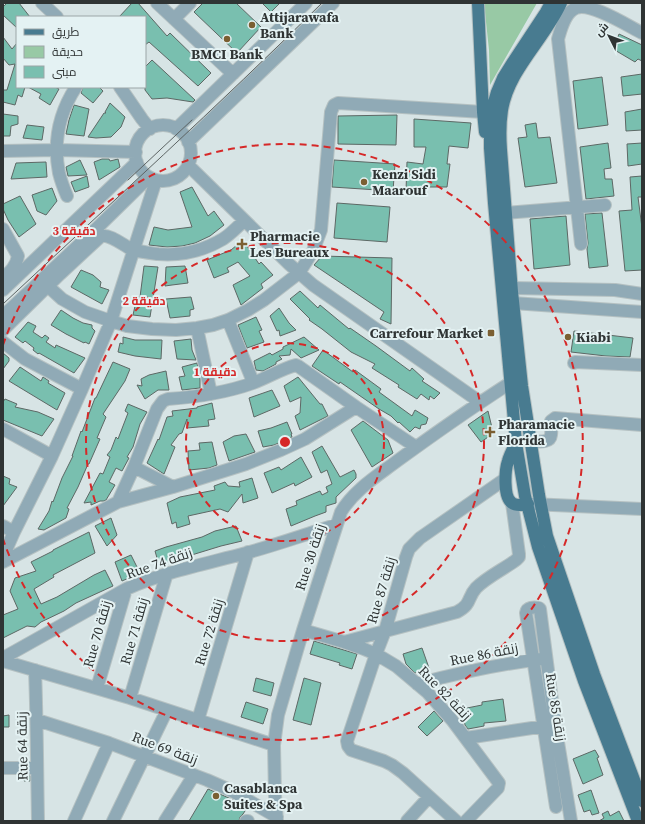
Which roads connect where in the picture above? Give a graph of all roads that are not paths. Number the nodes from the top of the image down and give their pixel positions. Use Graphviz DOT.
graph roads {
  1 [pos="42,3"];
  2 [pos="157,3"];
  3 [pos="190,3"];
  4 [pos="306,3"];
  5 [pos="333,3"];
  6 [pos="478,3"];
  7 [pos="551,3"];
  8 [pos="561,3"];
  9 [pos="56,16"];
  10 [pos="174,19"];
  11 [pos="642,33"];
  12 [pos="233,74"];
  13 [pos="75,88"];
  14 [pos="121,88"];
  15 [pos="483,112"];
  16 [pos="150,129"];
  17 [pos="176,129"];
  18 [pos="188,142"];
  19 [pos="490,148"];
  20 [pos="56,150"];
  21 [pos="3,151"];
  22 [pos="136,157"];
  23 [pos="188,165"];
  24 [pos="153,178"];
  25 [pos="67,196"];
  26 [pos="605,206"];
  27 [pos="577,208"];
  28 [pos="506,213"];
  29 [pos="244,221"];
  30 [pos="3,229"];
  31 [pos="581,244"];
  32 [pos="134,250"];
  33 [pos="299,273"];
  34 [pos="3,278"];
  35 [pos="44,284"];
  36 [pos="512,288"];
  37 [pos="3,290"];
  38 [pos="642,294"];
  39 [pos="513,303"];
  40 [pos="642,312"];
  41 [pos="3,316"];
  42 [pos="228,320"];
  43 [pos="112,321"];
  44 [pos="197,328"];
  45 [pos="3,330"];
  46 [pos="3,342"];
  47 [pos="574,363"];
  48 [pos="642,365"];
  49 [pos="253,382"];
  50 [pos="510,383"];
  51 [pos="82,389"];
  52 [pos="211,394"];
  53 [pos="480,402"];
  54 [pos="356,407"];
  55 [pos="642,425"];
  56 [pos="3,429"];
  57 [pos="530,441"];
  58 [pos="516,444"];
  59 [pos="416,448"];
  60 [pos="52,456"];
  61 [pos="134,467"];
  62 [pos="505,479"];
  63 [pos="173,487"];
  64 [pos="118,502"];
  65 [pos="512,504"];
  66 [pos="528,504"];
  67 [pos="541,505"];
  68 [pos="642,509"];
  69 [pos="336,525"];
  70 [pos="3,526"];
  71 [pos="14,532"];
  72 [pos="248,552"];
  73 [pos="3,557"];
  74 [pos="3,562"];
  75 [pos="167,573"];
  76 [pos="126,589"];
  77 [pos="303,630"];
  78 [pos="385,631"];
  79 [pos="344,642"];
  80 [pos="376,654"];
  81 [pos="547,658"];
  82 [pos="3,659"];
  83 [pos="533,660"];
  84 [pos="35,670"];
  85 [pos="417,684"];
  86 [pos="97,688"];
  87 [pos="130,698"];
  88 [pos="167,710"];
  89 [pos="37,720"];
  90 [pos="198,720"];
  91 [pos="549,725"];
  92 [pos="466,738"];
  93 [pos="109,743"];
  94 [pos="274,745"];
  95 [pos="145,756"];
  96 [pos="3,768"];
  97 [pos="37,768"];
  98 [pos="194,775"];
  99 [pos="429,797"];
  100 [pos="642,801"];
  101 [pos="556,807"];
  102 [pos="277,819"];
  103 [pos="38,821"];
  104 [pos="74,821"];
  105 [pos="113,821"];
  106 [pos="165,821"];
  107 [pos="407,821"];
  108 [pos="456,821"];
  109 [pos="466,821"];
  110 [pos="572,821"];
  111 [pos="640,821"];
  1 -- 9 [label="street"];
  2 -- 10 [label="street"];
  3 -- 10 [label="street"];
  4 -- 12 [label="street"];
  5 -- 18 [label="street"];
  6 -- 15 [label="main road"];
  7 -- 19 [label="main road"];
  8 -- 28 [label="main road"];
  10 -- 12 [label="street"];
  11 -- 27 [label="street"];
  12 -- 17 [label="street"];
  13 -- 20 [label="street"];
  14 -- 16 [label="street"];
  15 -- 19 [label="main road"];
  15 -- 33 [label="street"];
  16 -- 17 [label="street"];
  16 -- 22 [label="street"];
  17 -- 18 [label="street"];
  18 -- 23 [label="street"];
  19 -- 50 [label="main road"];
  20 -- 21 [label="street"];
  20 -- 22 [label="street"];
  20 -- 25 [label="street"];
  22 -- 24 [label="street"];
  22 -- 37 [label="street"];
  23 -- 24 [label="street"];
  23 -- 29 [label="street"];
  24 -- 32 [label="street"];
  24 -- 35 [label="street"];
  26 -- 27 [label="street"];
  27 -- 28 [label="street"];
  27 -- 31 [label="street"];
  28 -- 36 [label="main road"];
  29 -- 32 [label="street"];
  29 -- 33 [label="street"];
  30 -- 34 [label="street"];
  32 -- 35 [label="street"];
  32 -- 43 [label="street"];
  33 -- 42 [label="street"];
  33 -- 53 [label="street"];
  35 -- 41 [label="street"];
  35 -- 43 [label="street"];
  35 -- 45 [label="street"];
  36 -- 38 [label="street"];
  36 -- 39 [label="main road"];
  39 -- 40 [label="street"];
  39 -- 57 [label="main road"];
  42 -- 44 [label="street"];
  42 -- 49 [label="street"];
  43 -- 44 [label="street"];
  43 -- 51 [label="street"];
  44 -- 52 [label="street"];
  46 -- 51 [label="street"];
  47 -- 48 [label="street"];
  49 -- 52 [label="street"];
  49 -- 54 [label="street"];
  50 -- 53 [label="street, Rue 30 زنقة"];
  50 -- 58 [label="main road"];
  51 -- 60 [label="street"];
  52 -- 61 [label="street"];
  53 -- 59 [label="street, Rue 30 زنقة"];
  54 -- 59 [label="street"];
  54 -- 63 [label="street"];
  55 -- 57 [label="street"];
  56 -- 60 [label="street"];
  57 -- 67 [label="main road"];
  58 -- 62 [label="main road"];
  58 -- 66 [label="main road"];
  59 -- 69 [label="street, Rue 30 زنقة"];
  60 -- 71 [label="street"];
  61 -- 63 [label="street"];
  61 -- 64 [label="street"];
  62 -- 65 [label="main road"];
  62 -- 78 [label="street, Rue 87 زنقة"];
  63 -- 64 [label="street"];
  64 -- 74 [label="street"];
  65 -- 66 [label="main road"];
  65 -- 78 [label="street"];
  66 -- 67 [label="street"];
  66 -- 111 [label="main road"];
  67 -- 68 [label="street"];
  67 -- 100 [label="main road"];
  69 -- 72 [label="street, Rue 74 زنقة"];
  69 -- 77 [label="street, Rue 30 زنقة"];
  70 -- 71 [label="street"];
  71 -- 73 [label="street"];
  72 -- 75 [label="street, Rue 74 زنقة"];
  72 -- 90 [label="street, Rue 72 زنقة"];
  75 -- 76 [label="street, Rue 74 زنقة"];
  75 -- 87 [label="street, Rue 71 زنقة"];
  76 -- 82 [label="street, Rue 74 زنقة"];
  76 -- 86 [label="street, Rue 70 زنقة"];
  77 -- 79 [label="street, Rue 82 زنقة"];
  77 -- 94 [label="street, Rue 30 زنقة"];
  78 -- 79 [label="street"];
  78 -- 80 [label="street, Rue 87 زنقة"];
  79 -- 80 [label="street, Rue 82 زنقة"];
  80 -- 85 [label="street, Rue 82 زنقة"];
  80 -- 99 [label="street, Rue 87 زنقة"];
  81 -- 83 [label="street, Rue 86 زنقة"];
  81 -- 83 [label="street, Rue 85 زنقة"];
  81 -- 91 [label="street"];
  82 -- 84 [label="street"];
  83 -- 85 [label="street, Rue 86 زنقة"];
  83 -- 91 [label="street, Rue 85 زنقة"];
  84 -- 86 [label="street"];
  84 -- 89 [label="street, Rue 64 زنقة"];
  85 -- 92 [label="street, Rue 82 زنقة"];
  86 -- 87 [label="street"];
  87 -- 88 [label="street"];
  88 -- 90 [label="street"];
  88 -- 95 [label="street"];
  89 -- 93 [label="street, Rue 69 زنقة"];
  89 -- 97 [label="street, Rue 64 زنقة"];
  90 -- 94 [label="street"];
  91 -- 92 [label="street"];
  91 -- 101 [label="street, Rue 85 زنقة"];
  91 -- 110 [label="street"];
  92 -- 109 [label="street, Rue 82 زنقة"];
  93 -- 95 [label="street, Rue 69 زنقة"];
  93 -- 104 [label="street"];
  94 -- 102 [label="street, Rue 30 زنقة"];
  95 -- 98 [label="street, Rue 69 زنقة"];
  95 -- 105 [label="street"];
  96 -- 97 [label="street"];
  97 -- 103 [label="street, Rue 64 زنقة"];
  98 -- 102 [label="street, Rue 69 زنقة"];
  98 -- 106 [label="street"];
  99 -- 107 [label="street"];
  99 -- 108 [label="street"];
}
